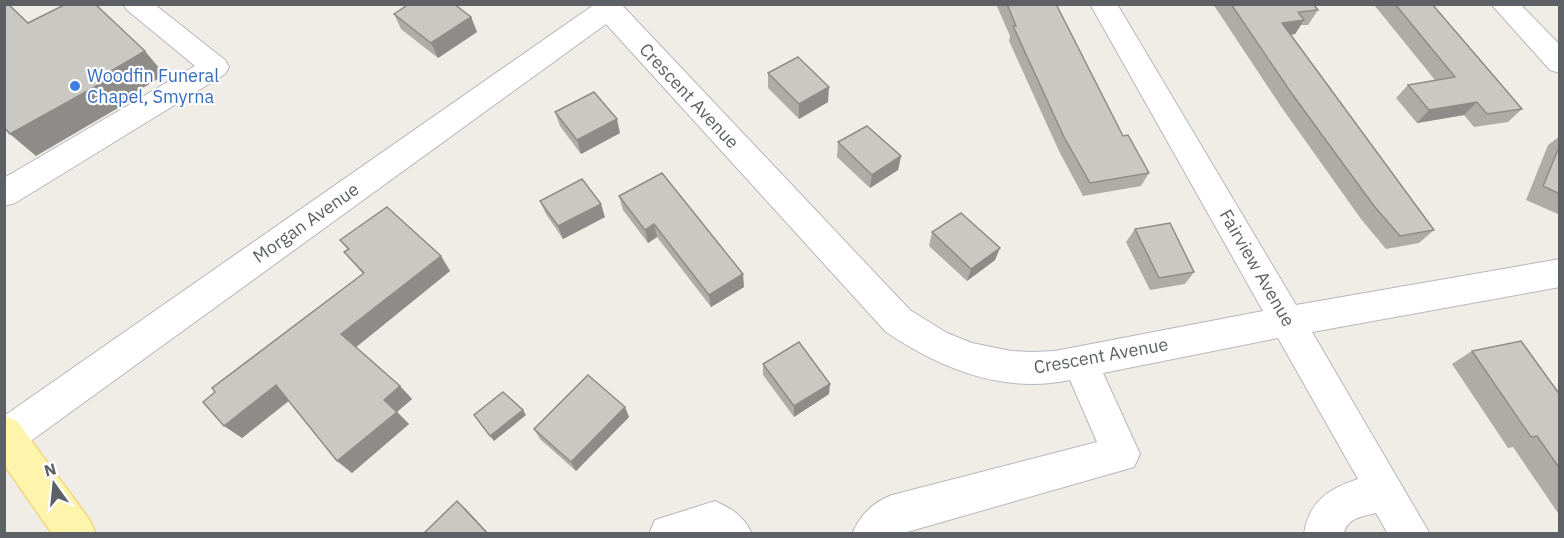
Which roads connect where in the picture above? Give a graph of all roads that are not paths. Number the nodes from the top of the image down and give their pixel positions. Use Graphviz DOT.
graph roads {
  1 [pos="136,4"];
  2 [pos="1103,4"];
  3 [pos="1504,4"];
  4 [pos="608,7"];
  5 [pos="1560,63"];
  6 [pos="4,194"];
  7 [pos="1560,273"];
  8 [pos="1288,321"];
  9 [pos="1080,362"];
  10 [pos="5,436"];
  11 [pos="1386,492"];
  12 [pos="76,534"];
  13 [pos="669,534"];
  14 [pos="732,534"];
  15 [pos="872,534"];
  16 [pos="1324,534"];
  17 [pos="1410,534"];
  1 -- 6 [label="street"];
  2 -- 8 [label="street, Fairview Avenue"];
  3 -- 5 [label="street"];
  4 -- 9 [label="street, Crescent Avenue"];
  4 -- 10 [label="street, Morgan Avenue"];
  7 -- 8 [label="street, Crescent Avenue"];
  8 -- 9 [label="street, Crescent Avenue"];
  8 -- 11 [label="street, Fairview Avenue"];
  9 -- 15 [label="street"];
  10 -- 12 [label="main road"];
  11 -- 16 [label="street"];
  11 -- 17 [label="street, Fairview Avenue"];
  13 -- 14 [label="street"];
}
